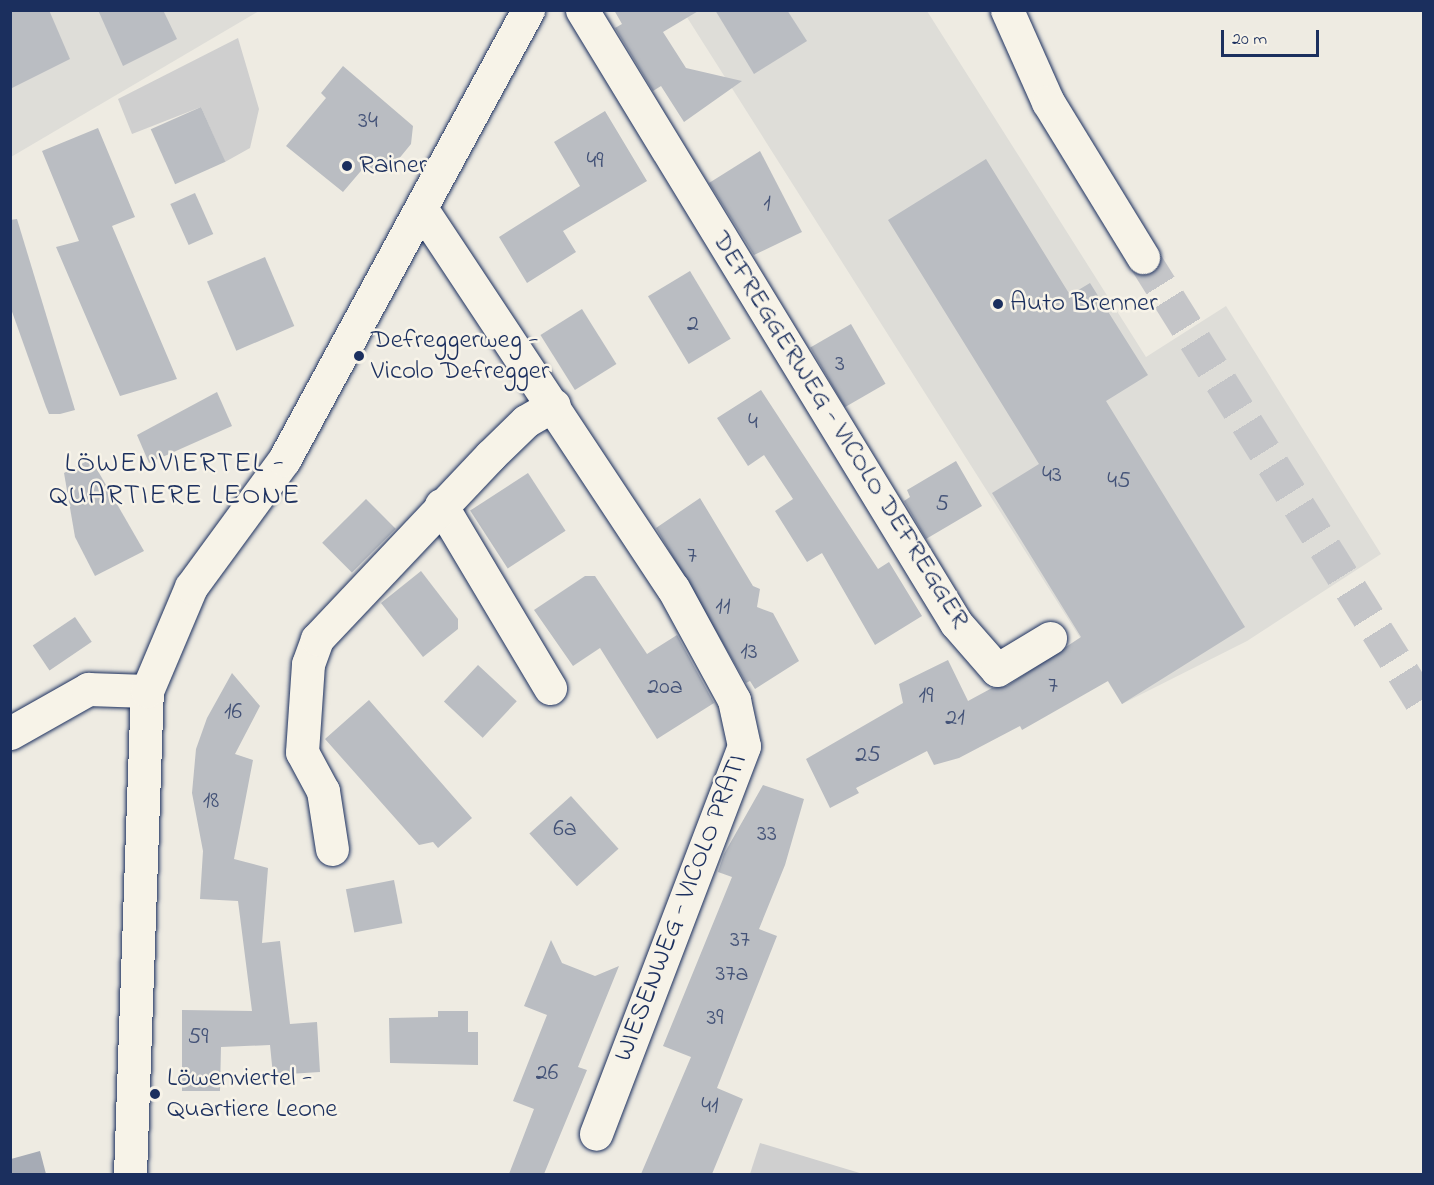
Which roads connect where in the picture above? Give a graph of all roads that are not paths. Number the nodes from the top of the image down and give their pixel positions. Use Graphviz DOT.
graph roads {
  1 [pos="528,10"];
  2 [pos="582,10"];
  3 [pos="1007,10"];
  4 [pos="423,211"];
  5 [pos="1143,257"];
  6 [pos="554,405"];
  7 [pos="441,506"];
  8 [pos="1050,638"];
  9 [pos="550,688"];
  10 [pos="147,691"];
  11 [pos="10,733"];
  12 [pos="332,849"];
  13 [pos="596,1134"];
  14 [pos="130,1174"];
  1 -- 4 [label="street"];
  2 -- 8 [label="street, DEFREGGERWEG - VICOLO DEFREGGER"];
  3 -- 5 [label="street"];
  4 -- 6 [label="street, WIESENWEG - VICOLO PRATI"];
  4 -- 10 [label="street"];
  6 -- 7 [label="street"];
  6 -- 13 [label="street, WIESENWEG - VICOLO PRATI"];
  7 -- 9 [label="street"];
  7 -- 12 [label="street"];
  10 -- 11 [label="street"];
  10 -- 14 [label="street"];
}
